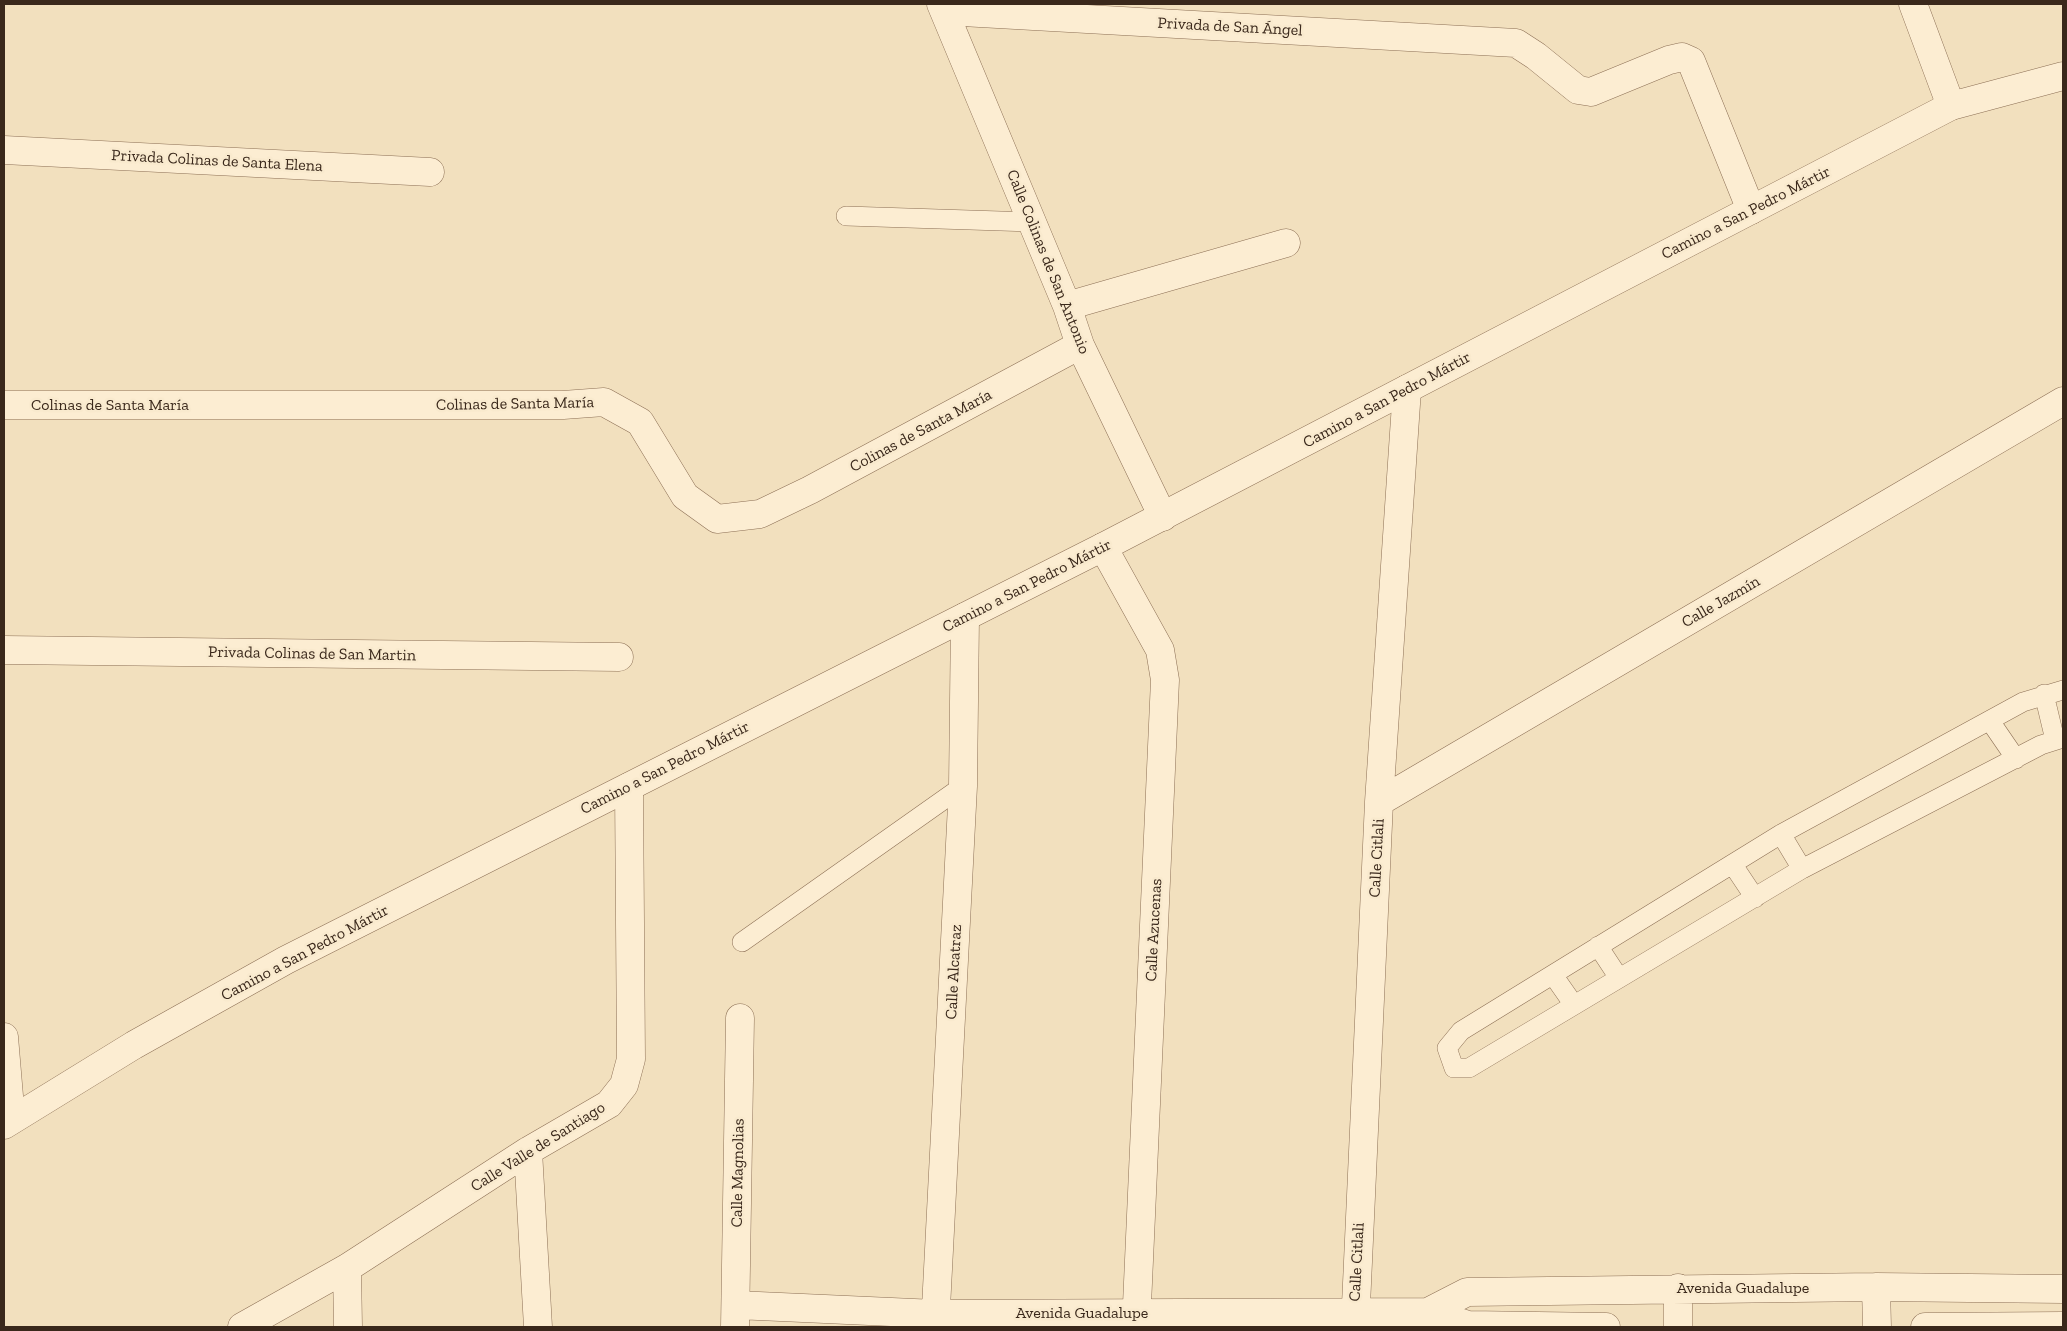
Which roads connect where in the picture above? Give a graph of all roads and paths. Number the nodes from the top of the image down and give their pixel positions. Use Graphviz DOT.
graph roads {
  1 [pos="1913,4"];
  2 [pos="942,8"];
  3 [pos="2063,76"];
  4 [pos="1951,106"];
  5 [pos="4,150"];
  6 [pos="430,172"];
  7 [pos="1751,210"];
  8 [pos="846,216"];
  9 [pos="1032,222"];
  10 [pos="1286,243"];
  11 [pos="1067,306"];
  12 [pos="1080,345"];
  13 [pos="1407,389"];
  14 [pos="2063,401"];
  15 [pos="4,405"];
  16 [pos="1163,516"];
  17 [pos="1103,547"];
  18 [pos="965,617"];
  19 [pos="4,650"];
  20 [pos="619,657"];
  21 [pos="2063,690"];
  22 [pos="2044,694"];
  23 [pos="1990,721"];
  24 [pos="2059,739"];
  25 [pos="2016,759"];
  26 [pos="963,786"];
  27 [pos="629,787"];
  28 [pos="1380,802"];
  29 [pos="1782,834"];
  30 [pos="1733,865"];
  31 [pos="1802,869"];
  32 [pos="1755,898"];
  33 [pos="742,942"];
  34 [pos="1598,946"];
  35 [pos="1553,975"];
  36 [pos="1619,978"];
  37 [pos="1574,1005"];
  38 [pos="740,1018"];
  39 [pos="4,1037"];
  40 [pos="8,1122"];
  41 [pos="528,1152"];
  42 [pos="347,1268"];
  43 [pos="1876,1287"];
  44 [pos="1678,1288"];
  45 [pos="2063,1289"];
  46 [pos="1467,1292"];
  47 [pos="1428,1312"];
  48 [pos="735,1316"];
  49 [pos="1355,1319"];
  50 [pos="1136,1320"];
  51 [pos="935,1321"];
  52 [pos="1468,1326"];
  53 [pos="2063,1326"];
  54 [pos="242,1327"];
  55 [pos="348,1327"];
  56 [pos="538,1327"];
  57 [pos="1606,1327"];
  58 [pos="1678,1327"];
  59 [pos="1877,1327"];
  60 [pos="1925,1327"];
  1 -- 4 [label="street"];
  2 -- 7 [label="street, Privada de San Ángel"];
  2 -- 9 [label="street, Calle Colinas de San Antonio"];
  3 -- 4 [label="street, Camino a San Pedro Mártir"];
  4 -- 7 [label="street, Camino a San Pedro Mártir"];
  5 -- 6 [label="street, Privada Colinas de Santa Elena"];
  7 -- 13 [label="street, Camino a San Pedro Mártir"];
  8 -- 9 [label="lane"];
  9 -- 11 [label="street, Calle Colinas de San Antonio"];
  10 -- 11 [label="street"];
  11 -- 12 [label="street, Calle Colinas de San Antonio"];
  12 -- 15 [label="street, Colinas de Santa María"];
  12 -- 16 [label="street, Calle Colinas de San Antonio"];
  13 -- 16 [label="street, Camino a San Pedro Mártir"];
  13 -- 28 [label="street, Calle Citlali"];
  14 -- 28 [label="street, Calle Jazmín"];
  16 -- 17 [label="street, Camino a San Pedro Mártir"];
  17 -- 18 [label="street, Camino a San Pedro Mártir"];
  17 -- 50 [label="street, Calle Azucenas"];
  18 -- 26 [label="street, Calle Alcatraz"];
  18 -- 27 [label="street, Camino a San Pedro Mártir"];
  19 -- 20 [label="street, Privada Colinas de San Martin"];
  21 -- 22 [label="lane"];
  22 -- 23 [label="lane"];
  22 -- 24 [label="lane"];
  23 -- 25 [label="lane"];
  23 -- 29 [label="lane"];
  24 -- 25 [label="lane"];
  25 -- 31 [label="lane"];
  26 -- 33 [label="lane"];
  26 -- 51 [label="street, Calle Alcatraz"];
  27 -- 40 [label="street, Camino a San Pedro Mártir"];
  27 -- 41 [label="street, Calle Valle de Santiago"];
  28 -- 49 [label="street, Calle Citlali"];
  29 -- 30 [label="lane"];
  29 -- 31 [label="lane"];
  30 -- 32 [label="lane"];
  30 -- 34 [label="lane"];
  31 -- 32 [label="lane"];
  32 -- 36 [label="lane"];
  34 -- 35 [label="lane"];
  34 -- 36 [label="lane"];
  35 -- 37 [label="lane"];
  35 -- 37 [label="lane"];
  36 -- 37 [label="lane"];
  38 -- 48 [label="street, Calle Magnolias"];
  39 -- 40 [label="street"];
  41 -- 42 [label="street, Calle Valle de Santiago"];
  41 -- 56 [label="street"];
  42 -- 54 [label="street, Calle Valle de Santiago"];
  42 -- 55 [label="street"];
  43 -- 44 [label="street, Avenida Guadalupe"];
  43 -- 45 [label="street, Avenida Guadalupe"];
  43 -- 59 [label="street"];
  44 -- 46 [label="street, Avenida Guadalupe"];
  44 -- 58 [label="street"];
  46 -- 47 [label="street, Avenida Guadalupe"];
  46 -- 52 [label="street"];
  47 -- 49 [label="street, Avenida Guadalupe"];
  47 -- 52 [label="street, Avenida Guadalupe"];
  48 -- 51 [label="street, Avenida Guadalupe"];
  49 -- 50 [label="street, Avenida Guadalupe"];
  50 -- 51 [label="street, Avenida Guadalupe"];
  52 -- 57 [label="street, Avenida Guadalupe"];
  53 -- 60 [label="street"];
}
